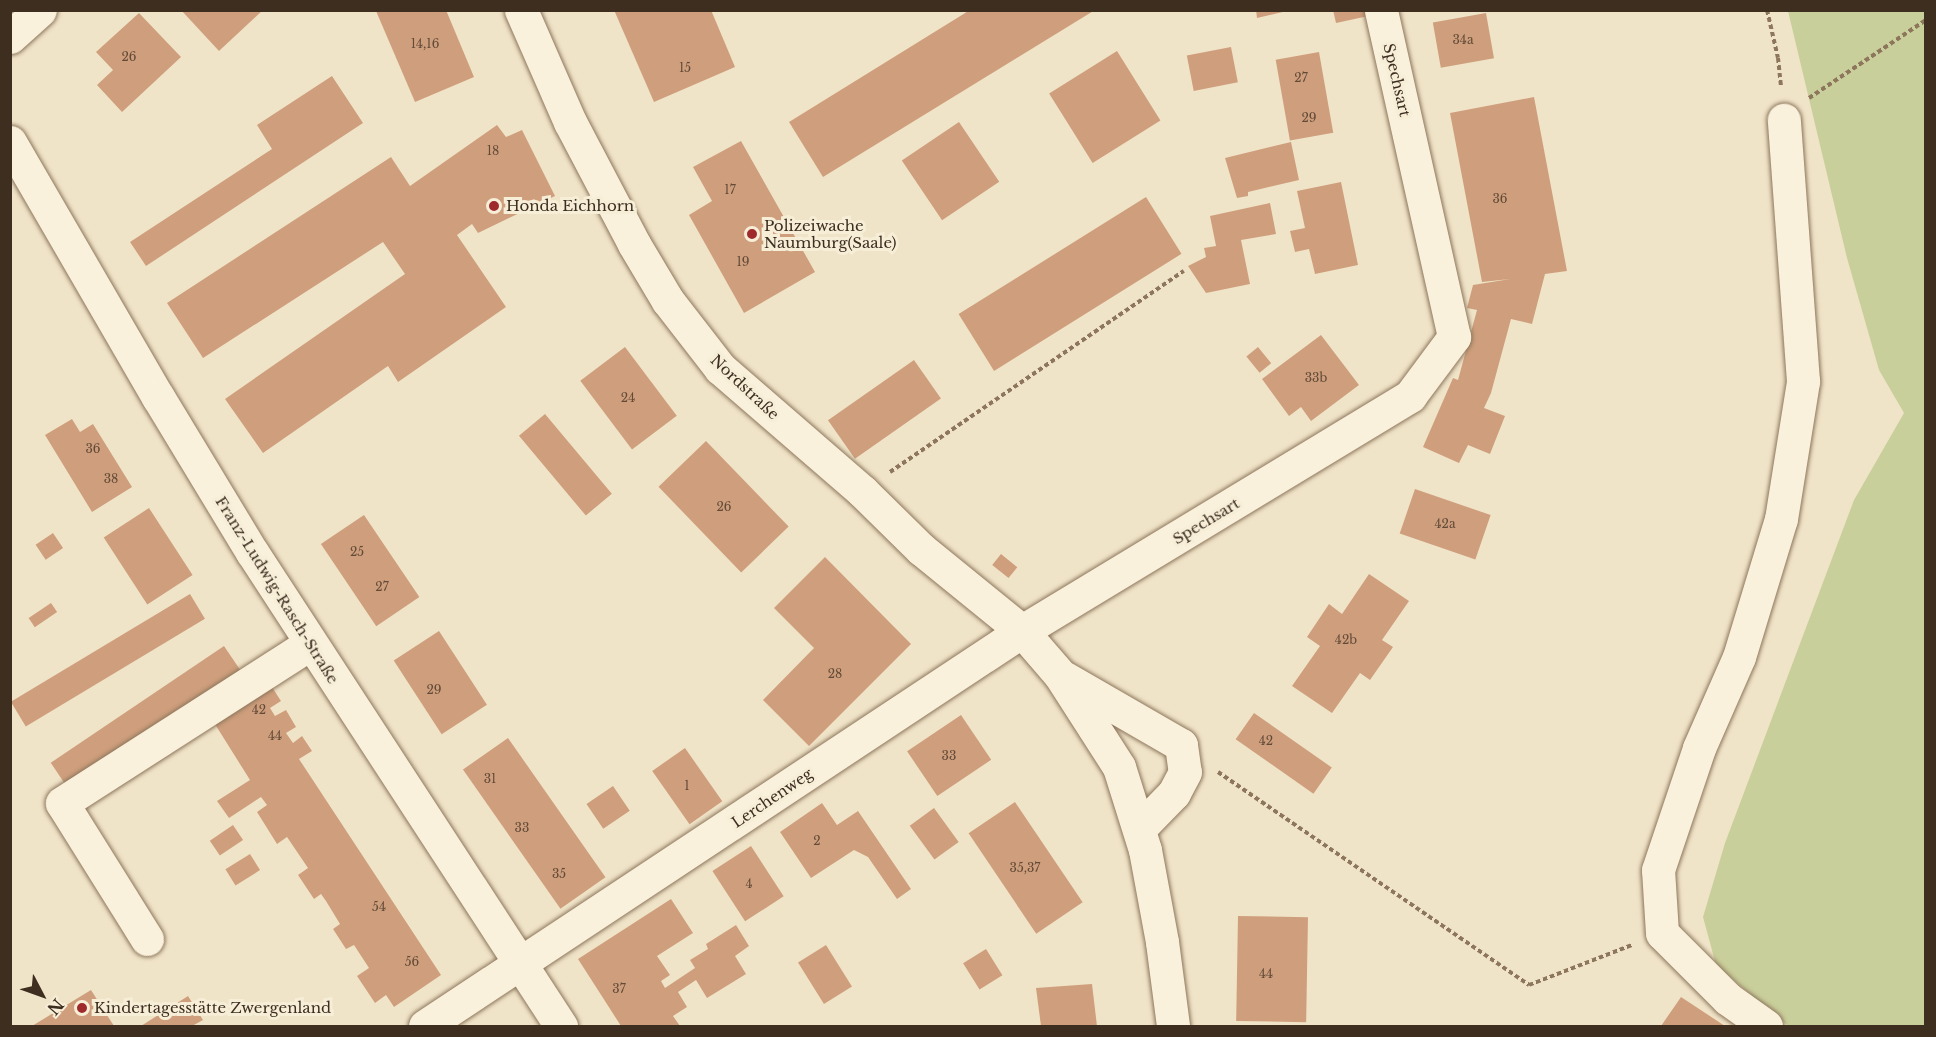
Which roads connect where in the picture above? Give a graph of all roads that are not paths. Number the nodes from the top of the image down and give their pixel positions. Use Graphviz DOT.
graph roads {
  1 [pos="40,10"];
  2 [pos="521,10"];
  3 [pos="1381,10"];
  4 [pos="10,37"];
  5 [pos="1794,111"];
  6 [pos="10,142"];
  7 [pos="1022,631"];
  8 [pos="310,644"];
  9 [pos="1060,675"];
  10 [pos="1139,829"];
  11 [pos="147,939"];
  12 [pos="523,964"];
  13 [pos="425,1026"];
  14 [pos="561,1026"];
  15 [pos="1173,1026"];
  16 [pos="1766,1026"];
  1 -- 4 [label="street"];
  2 -- 7 [label="street, Nordstraße"];
  3 -- 7 [label="street, Spechsart"];
  5 -- 16 [label="street"];
  6 -- 8 [label="street, Franz-Ludwig-Rasch-Straße"];
  7 -- 9 [label="street"];
  7 -- 12 [label="street, Lerchenweg"];
  8 -- 11 [label="street"];
  8 -- 12 [label="street, Franz-Ludwig-Rasch-Straße"];
  9 -- 10 [label="street"];
  9 -- 10 [label="street"];
  10 -- 15 [label="street"];
  12 -- 13 [label="street, Lerchenweg"];
  12 -- 14 [label="street, Franz-Ludwig-Rasch-Straße"];
}
